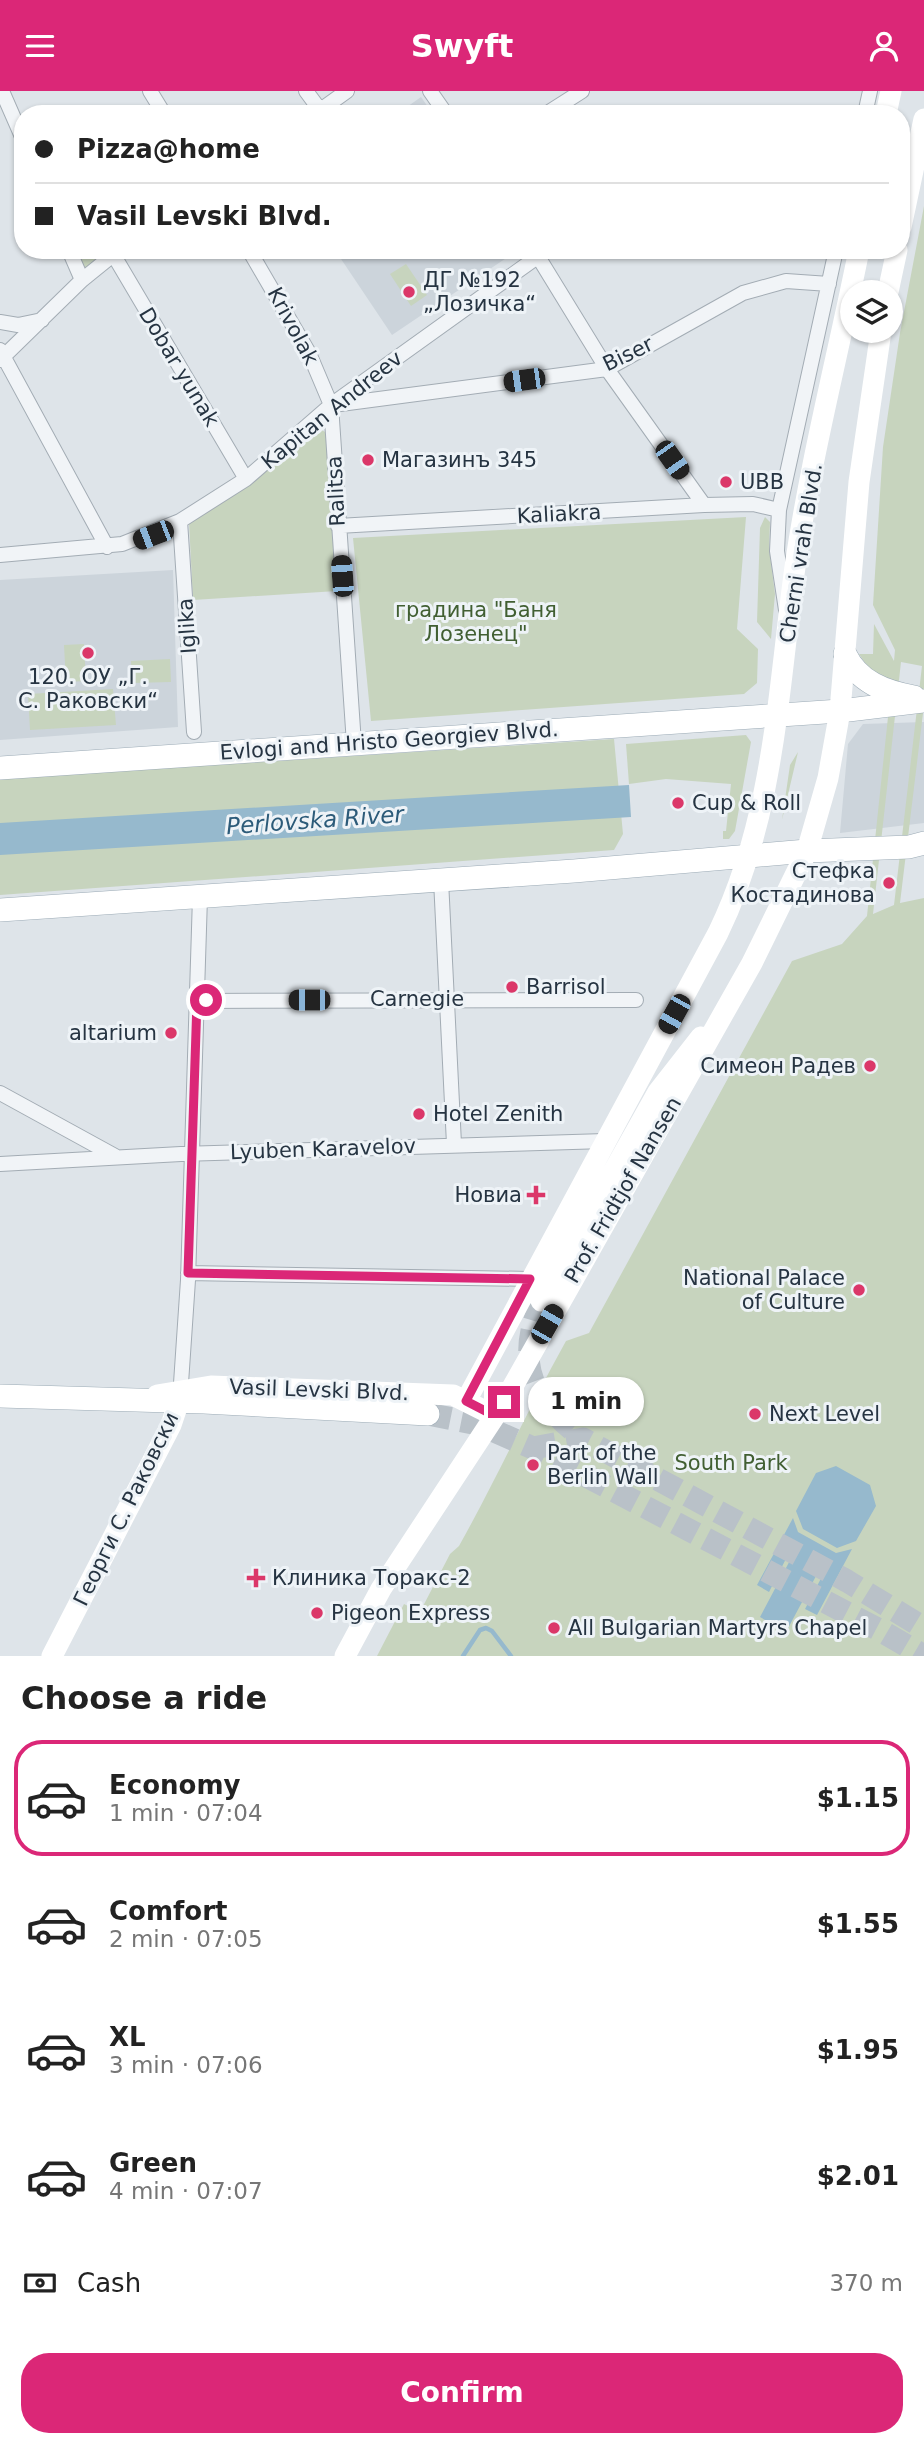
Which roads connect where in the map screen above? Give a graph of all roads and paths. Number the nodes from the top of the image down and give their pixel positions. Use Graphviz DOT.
graph roads {
  1 [pos="2,91"];
  2 [pos="347,91"];
  3 [pos="582,91"];
  4 [pos="328,105"];
  5 [pos="560,105"];
  6 [pos="14,118"];
  7 [pos="924,119"];
  8 [pos="910,185"];
  9 [pos="73,259"];
  10 [pos="108,259"];
  11 [pos="120,259"];
  12 [pos="255,259"];
  13 [pos="529,259"];
  14 [pos="543,259"];
  15 [pos="834,259"];
  16 [pos="857,259"];
  17 [pos="895,259"];
  18 [pos="82,280"];
  19 [pos="891,280"];
  20 [pos="829,284"];
  21 [pos="43,320"];
  22 [pos="0,322"];
  23 [pos="879,343"];
  24 [pos="1,355"];
  25 [pos="607,369"];
  26 [pos="331,405"];
  27 [pos="246,479"];
  28 [pos="704,505"];
  29 [pos="779,510"];
  30 [pos="180,521"];
  31 [pos="338,526"];
  32 [pos="107,547"];
  33 [pos="0,555"];
  34 [pos="789,621"];
  35 [pos="845,654"];
  36 [pos="924,700"];
  37 [pos="839,711"];
  38 [pos="778,714"];
  39 [pos="194,732"];
  40 [pos="354,744"];
  41 [pos="0,768"];
  42 [pos="919,846"];
  43 [pos="807,851"];
  44 [pos="748,857"];
  45 [pos="441,880"];
  46 [pos="200,897"];
  47 [pos="0,909"];
  48 [pos="447,999"];
  49 [pos="636,1000"];
  50 [pos="197,1001"];
  51 [pos="727,1010"];
  52 [pos="0,1093"];
  53 [pos="605,1141"];
  54 [pos="454,1144"];
  55 [pos="192,1154"];
  56 [pos="115,1156"];
  57 [pos="0,1164"];
  58 [pos="188,1273"];
  59 [pos="530,1279"];
  60 [pos="541,1301"];
  61 [pos="181,1395"];
  62 [pos="0,1396"];
  63 [pos="466,1401"];
  64 [pos="428,1414"];
  65 [pos="495,1416"];
  66 [pos="475,1450"];
  67 [pos="52,1656"];
  68 [pos="345,1656"];
  1 -- 6 [label="street"];
  2 -- 4 [label="street"];
  3 -- 5 [label="street"];
  7 -- 8 [label="main road"];
  9 -- 18 [label="street"];
  10 -- 18 [label="street"];
  11 -- 27 [label="street, Dobar yunak"];
  12 -- 26 [label="street, Krivolak"];
  13 -- 26 [label="street, Kapitan Andreev"];
  14 -- 25 [label="street"];
  15 -- 20 [label="street"];
  16 -- 34 [label="main road, Cherni vrah Blvd."];
  17 -- 19 [label="main road"];
  18 -- 21 [label="street"];
  20 -- 25 [label="street, Biser"];
  20 -- 29 [label="street"];
  21 -- 22 [label="street"];
  21 -- 24 [label="street"];
  23 -- 35 [label="main road"];
  24 -- 32 [label="street"];
  25 -- 26 [label="street, Biser"];
  25 -- 28 [label="street"];
  26 -- 27 [label="street, Kapitan Andreev"];
  26 -- 31 [label="street, Ralitsa"];
  27 -- 30 [label="street, Kapitan Andreev"];
  28 -- 29 [label="street, Kaliakra"];
  28 -- 31 [label="street, Kaliakra"];
  29 -- 34 [label="street"];
  30 -- 32 [label="street, Kapitan Andreev"];
  30 -- 39 [label="street, Iglika"];
  31 -- 40 [label="street, Ralitsa"];
  32 -- 33 [label="street"];
  34 -- 38 [label="main road, Cherni vrah Blvd."];
  35 -- 36 [label="main road"];
  35 -- 37 [label="main road"];
  36 -- 37 [label="main road, Evlogi and Hristo Georgiev Blvd."];
  37 -- 38 [label="main road, Evlogi and Hristo Georgiev Blvd."];
  37 -- 43 [label="main road"];
  38 -- 40 [label="main road, Evlogi and Hristo Georgiev Blvd."];
  38 -- 44 [label="main road, Cherni vrah Blvd."];
  40 -- 41 [label="main road, Evlogi and Hristo Georgiev Blvd."];
  42 -- 43 [label="main road"];
  43 -- 44 [label="main road"];
  43 -- 51 [label="main road, Prof. Fridtjof Nansen"];
  44 -- 45 [label="main road"];
  44 -- 53 [label="main road, Prof. Fridtjof Nansen"];
  45 -- 46 [label="main road"];
  45 -- 48 [label="street"];
  46 -- 47 [label="main road"];
  46 -- 50 [label="street, Георги С. Раковски"];
  48 -- 49 [label="street, Carnegie"];
  48 -- 50 [label="street, Carnegie"];
  48 -- 54 [label="street"];
  50 -- 55 [label="street, Георги С. Раковски"];
  51 -- 60 [label="main road, Prof. Fridtjof Nansen"];
  51 -- 65 [label="main road, Prof. Fridtjof Nansen"];
  52 -- 56 [label="street"];
  53 -- 54 [label="street, Lyuben Karavelov"];
  53 -- 59 [label="main road, Prof. Fridtjof Nansen"];
  54 -- 55 [label="street, Lyuben Karavelov"];
  55 -- 56 [label="street, Lyuben Karavelov"];
  55 -- 58 [label="street, Георги С. Раковски"];
  56 -- 57 [label="street, Lyuben Karavelov"];
  58 -- 59 [label="street"];
  58 -- 61 [label="street, Георги С. Раковски"];
  59 -- 63 [label="main road, Prof. Fridtjof Nansen"];
  61 -- 62 [label="main road, Vasil Levski Blvd."];
  61 -- 63 [label="main road, Vasil Levski Blvd."];
  61 -- 64 [label="main road"];
  61 -- 67 [label="main road, Георги С. Раковски"];
  63 -- 65 [label="main road, Vasil Levski Blvd."];
  63 -- 66 [label="main road"];
  65 -- 66 [label="main road, Prof. Fridtjof Nansen"];
  66 -- 68 [label="main road, Prof. Fridtjof Nansen"];
}
